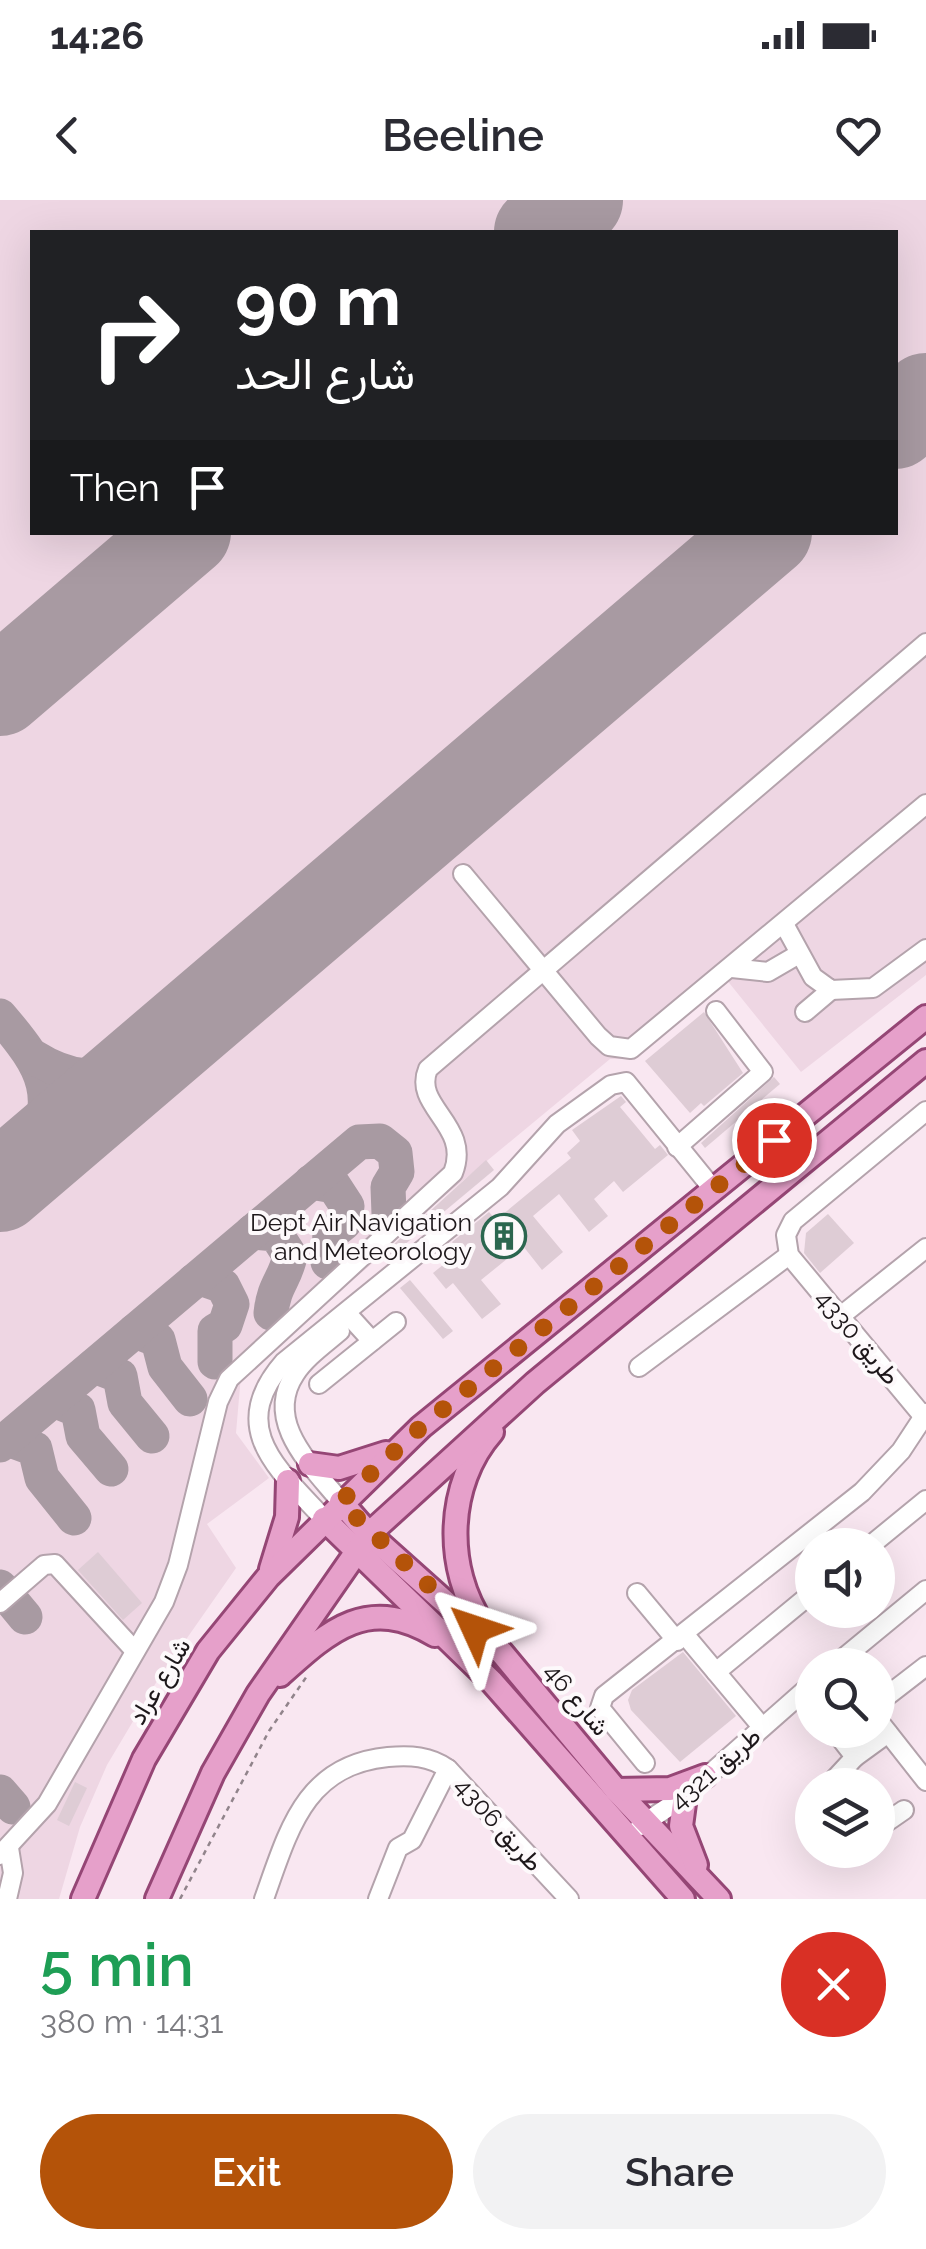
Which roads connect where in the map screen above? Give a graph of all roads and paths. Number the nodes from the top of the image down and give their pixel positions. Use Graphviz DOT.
graph roads {
  1 [pos="926,642"];
  2 [pos="926,804"];
  3 [pos="464,874"];
  4 [pos="784,924"];
  5 [pos="926,949"];
  6 [pos="798,954"];
  7 [pos="542,967"];
  8 [pos="732,968"];
  9 [pos="831,990"];
  10 [pos="716,1010"];
  11 [pos="805,1012"];
  12 [pos="926,1018"];
  13 [pos="926,1061"];
  14 [pos="926,1111"];
  15 [pos="677,1147"];
  16 [pos="713,1189"];
  17 [pos="926,1248"];
  18 [pos="789,1256"];
  19 [pos="842,1315"];
  20 [pos="343,1322"];
  21 [pos="396,1322"];
  22 [pos="372,1341"];
  23 [pos="316,1345"];
  24 [pos="638,1366"];
  25 [pos="535,1383"];
  26 [pos="318,1384"];
  27 [pos="924,1414"];
  28 [pos="398,1448"];
  29 [pos="310,1464"];
  30 [pos="288,1480"];
  31 [pos="926,1500"];
  32 [pos="332,1510"];
  33 [pos="892,1528"];
  34 [pos="363,1542"];
  35 [pos="268,1577"];
  36 [pos="926,1590"];
  37 [pos="637,1594"];
  38 [pos="0,1602"];
  39 [pos="795,1607"];
  40 [pos="681,1638"];
  41 [pos="856,1648"];
  42 [pos="135,1651"];
  43 [pos="502,1653"];
  44 [pos="926,1666"];
  45 [pos="313,1668"];
  46 [pos="716,1672"];
  47 [pos="492,1682"];
  48 [pos="895,1690"];
  49 [pos="258,1694"];
  50 [pos="795,1703"];
  51 [pos="762,1727"];
  52 [pos="895,1739"];
  53 [pos="849,1748"];
  54 [pos="864,1748"];
  55 [pos="856,1757"];
  56 [pos="645,1763"];
  57 [pos="845,1768"];
  58 [pos="922,1768"];
  59 [pos="448,1769"];
  60 [pos="706,1776"];
  61 [pos="616,1790"];
  62 [pos="684,1796"];
  63 [pos="904,1810"];
  64 [pos="608,1816"];
  65 [pos="895,1816"];
  66 [pos="648,1824"];
  67 [pos="5,1852"];
  68 [pos="713,1892"];
  69 [pos="7,1899"];
  70 [pos="83,1899"];
  71 [pos="157,1899"];
  72 [pos="180,1899"];
  73 [pos="264,1899"];
  74 [pos="378,1899"];
  75 [pos="569,1899"];
  76 [pos="683,1899"];
  1 -- 7 [label="street"];
  2 -- 4 [label="street"];
  3 -- 7 [label="street"];
  4 -- 6 [label="street"];
  4 -- 8 [label="street"];
  5 -- 9 [label="street"];
  6 -- 8 [label="street"];
  6 -- 9 [label="street"];
  7 -- 8 [label="street"];
  7 -- 42 [label="street"];
  9 -- 11 [label="street"];
  10 -- 15 [label="street"];
  12 -- 16 [label="main road, شارع عراد"];
  13 -- 25 [label="main road"];
  14 -- 18 [label="street"];
  15 -- 16 [label="street"];
  15 -- 20 [label="street"];
  16 -- 28 [label="main road, شارع عراد"];
  17 -- 19 [label="street"];
  18 -- 19 [label="street, طريق 4330"];
  18 -- 24 [label="street"];
  19 -- 27 [label="street, طريق 4330"];
  20 -- 22 [label="street"];
  20 -- 23 [label="street"];
  21 -- 22 [label="street"];
  22 -- 26 [label="street"];
  23 -- 29 [label="street"];
  23 -- 30 [label="street"];
  25 -- 34 [label="main road"];
  25 -- 43 [label="main road"];
  27 -- 40 [label="street"];
  28 -- 29 [label="main road"];
  28 -- 32 [label="main road, شارع عراد"];
  29 -- 32 [label="street"];
  30 -- 32 [label="street"];
  30 -- 35 [label="main road"];
  31 -- 33 [label="street"];
  32 -- 34 [label="main road, شارع 46"];
  32 -- 35 [label="main road, شارع عراد"];
  34 -- 43 [label="main road, شارع 46"];
  34 -- 47 [label="main road, شارع 46"];
  34 -- 49 [label="main road"];
  35 -- 70 [label="main road, شارع عراد"];
  36 -- 41 [label="street"];
  37 -- 40 [label="street"];
  38 -- 42 [label="street"];
  39 -- 46 [label="street"];
  40 -- 46 [label="street"];
  40 -- 56 [label="street"];
  42 -- 67 [label="street"];
  43 -- 61 [label="main road, شارع 46"];
  44 -- 48 [label="street"];
  45 -- 72 [label="path"];
  46 -- 51 [label="street"];
  47 -- 49 [label="main road"];
  47 -- 64 [label="main road, شارع 46"];
  49 -- 71 [label="main road"];
  50 -- 51 [label="street, طريق 4321"];
  51 -- 60 [label="street, طريق 4321"];
  52 -- 58 [label="street"];
  53 -- 55 [label="street"];
  54 -- 55 [label="street"];
  55 -- 57 [label="street"];
  59 -- 73 [label="street, طريق 4306"];
  59 -- 74 [label="street"];
  59 -- 75 [label="street, طريق 4306"];
  60 -- 61 [label="main road"];
  60 -- 62 [label="street, طريق 4321"];
  61 -- 66 [label="main road, شارع 46"];
  62 -- 66 [label="street, طريق 4321"];
  62 -- 68 [label="main road"];
  63 -- 65 [label="street"];
  64 -- 66 [label="street, طريق 4321"];
  64 -- 76 [label="main road, شارع 46"];
  66 -- 68 [label="main road, شارع 46"];
  67 -- 69 [label="street"];
}
